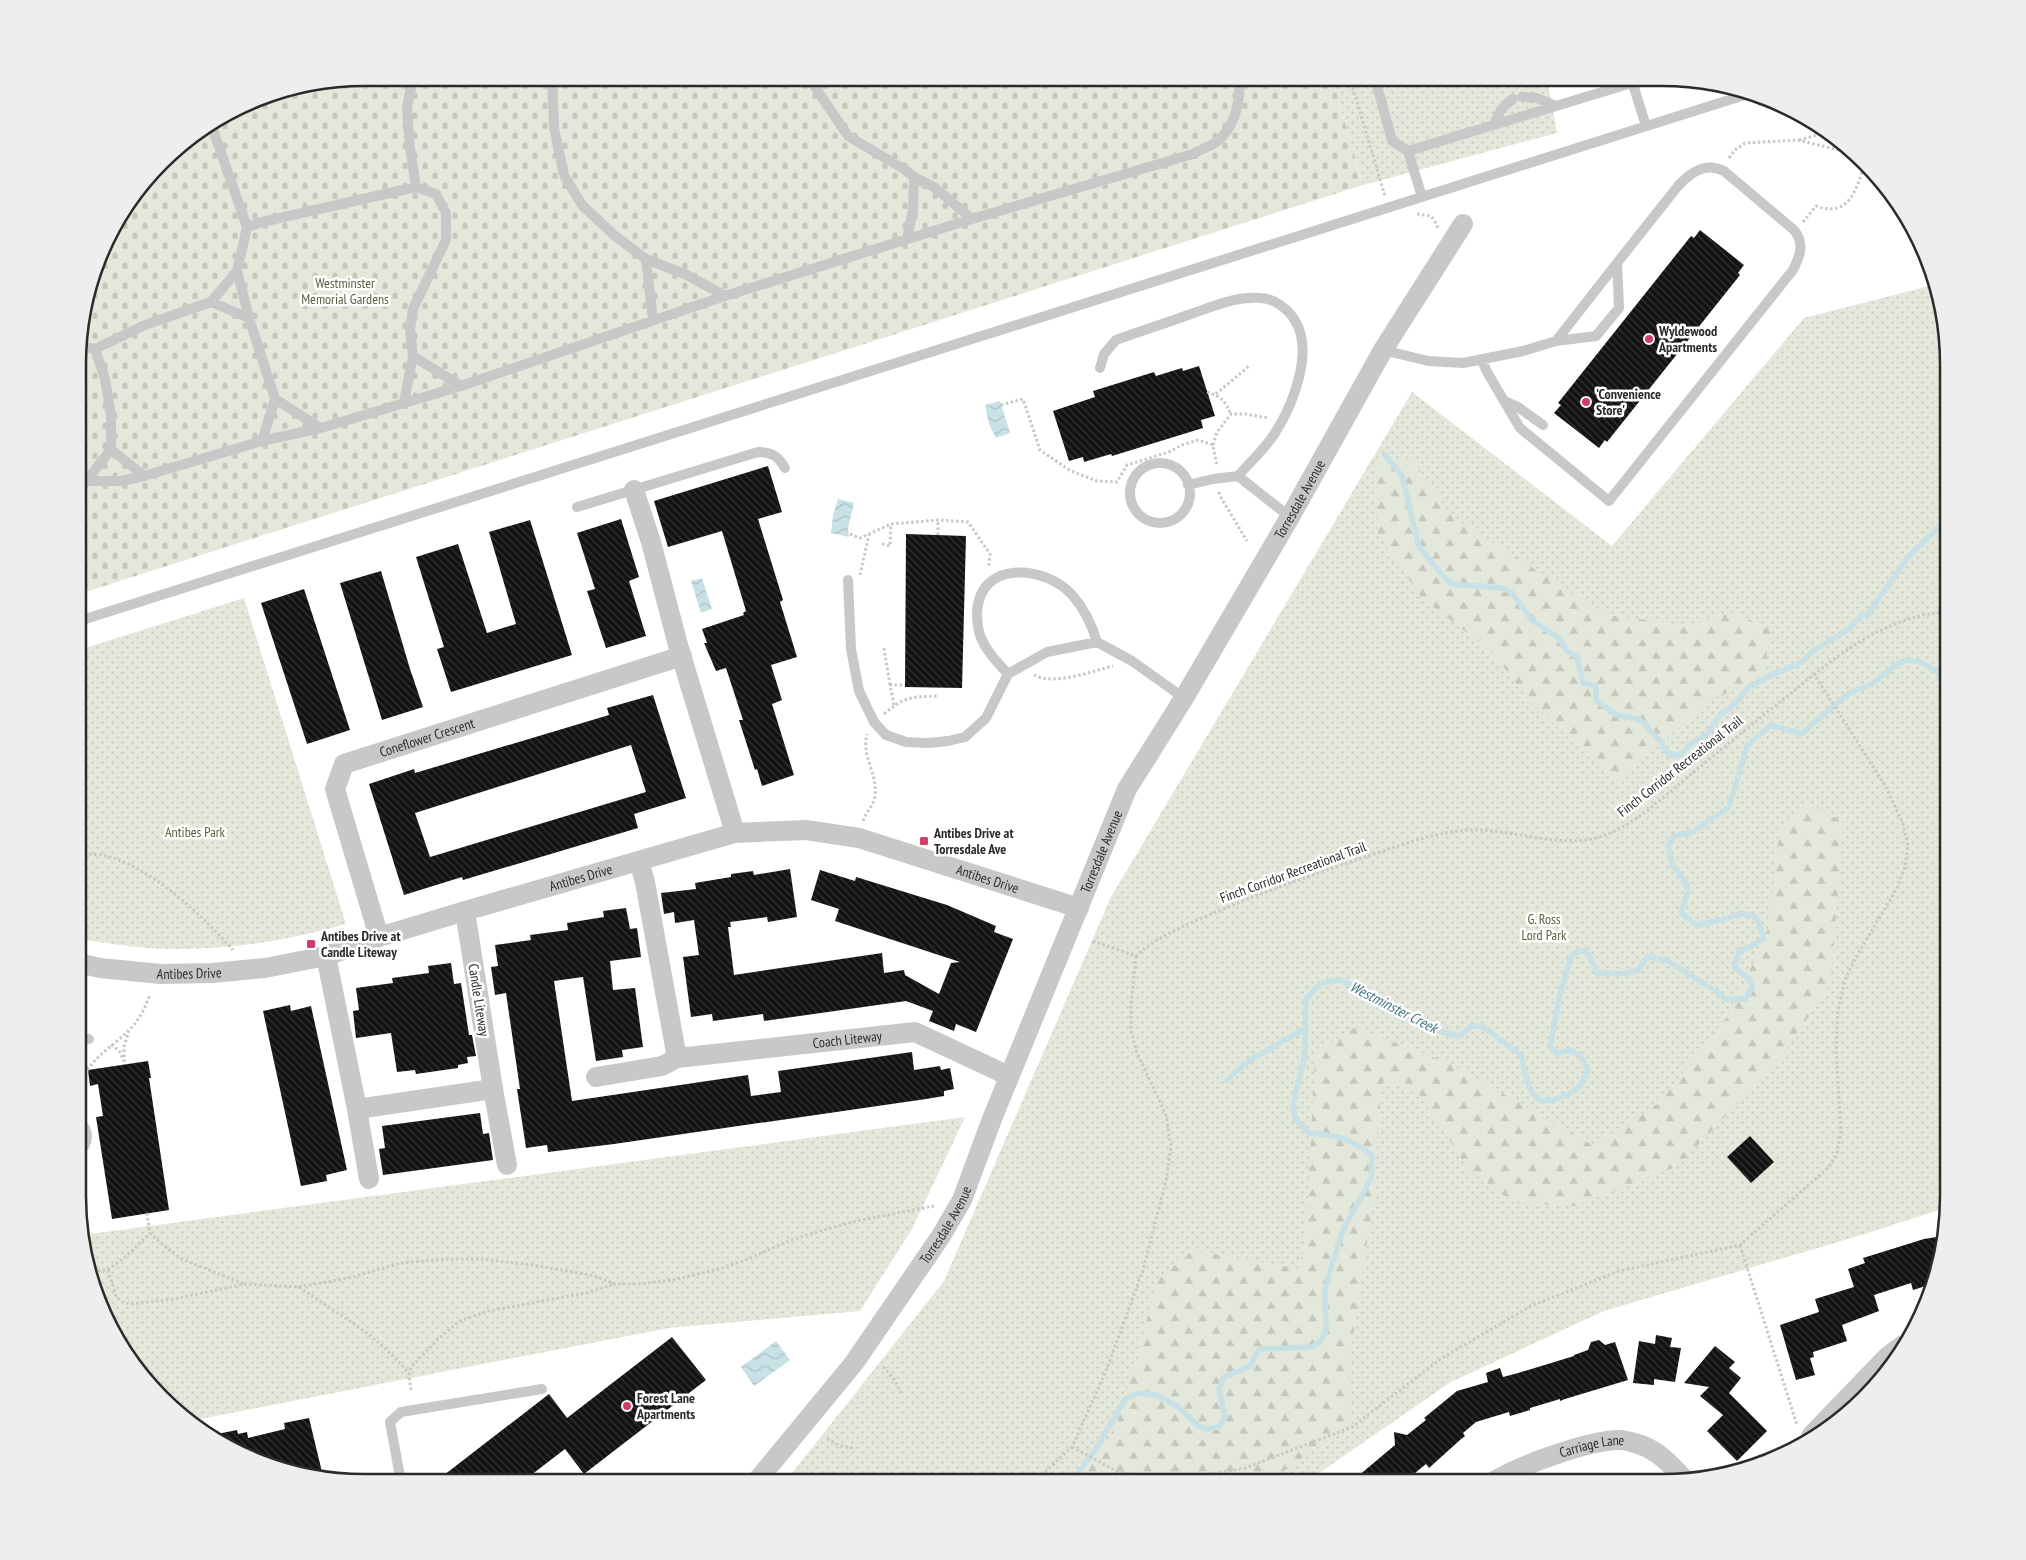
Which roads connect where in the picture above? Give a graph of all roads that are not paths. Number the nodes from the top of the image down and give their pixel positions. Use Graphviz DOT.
graph roads {
  1 [pos="411,86"];
  2 [pos="552,86"];
  3 [pos="814,86"];
  4 [pos="1239,86"];
  5 [pos="1376,86"];
  6 [pos="1614,86"];
  7 [pos="1634,86"];
  8 [pos="1738,97"];
  9 [pos="1556,106"];
  10 [pos="1494,125"];
  11 [pos="1646,126"];
  12 [pos="213,131"];
  13 [pos="1408,151"];
  14 [pos="914,177"];
  15 [pos="416,187"];
  16 [pos="1422,197"];
  17 [pos="972,219"];
  18 [pos="1463,224"];
  19 [pos="247,227"];
  20 [pos="907,239"];
  21 [pos="646,259"];
  22 [pos="1617,263"];
  23 [pos="237,271"];
  24 [pos="725,296"];
  25 [pos="211,302"];
  26 [pos="248,318"];
  27 [pos="653,320"];
  28 [pos="1556,341"];
  29 [pos="87,347"];
  30 [pos="95,349"];
  31 [pos="1383,350"];
  32 [pos="413,356"];
  33 [pos="1482,360"];
  34 [pos="1100,368"];
  35 [pos="461,386"];
  36 [pos="275,398"];
  37 [pos="1504,401"];
  38 [pos="404,402"];
  39 [pos="1543,425"];
  40 [pos="320,428"];
  41 [pos="262,440"];
  42 [pos="111,449"];
  43 [pos="784,468"];
  44 [pos="144,476"];
  45 [pos="1238,476"];
  46 [pos="86,478"];
  47 [pos="86,481"];
  48 [pos="1188,484"];
  49 [pos="634,490"];
  50 [pos="577,507"];
  51 [pos="1290,516"];
  52 [pos="848,584"];
  53 [pos="86,619"];
  54 [pos="1097,642"];
  55 [pos="682,656"];
  56 [pos="1008,674"];
  57 [pos="1184,698"];
  58 [pos="735,833"];
  59 [pos="639,861"];
  60 [pos="1079,908"];
  61 [pos="465,911"];
  62 [pos="379,937"];
  63 [pos="326,956"];
  64 [pos="86,965"];
  65 [pos="677,1058"];
  66 [pos="1009,1076"];
  67 [pos="596,1077"];
  68 [pos="493,1089"];
  69 [pos="357,1109"];
  70 [pos="507,1165"];
  71 [pos="369,1180"];
  72 [pos="1889,1355"];
  73 [pos="542,1389"];
  74 [pos="1805,1432"];
  75 [pos="1679,1473"];
  76 [pos="400,1474"];
  77 [pos="763,1474"];
  78 [pos="1505,1474"];
  1 -- 15 [label="lane"];
  2 -- 21 [label="lane"];
  3 -- 14 [label="lane"];
  4 -- 17 [label="lane"];
  5 -- 13 [label="lane"];
  6 -- 9 [label="lane"];
  7 -- 11 [label="lane"];
  8 -- 11 [label="lane"];
  9 -- 10 [label="lane"];
  9 -- 10 [label="lane"];
  10 -- 13 [label="lane"];
  11 -- 16 [label="lane"];
  12 -- 19 [label="lane"];
  13 -- 16 [label="lane"];
  14 -- 17 [label="lane"];
  14 -- 20 [label="lane"];
  15 -- 19 [label="lane"];
  15 -- 32 [label="lane"];
  16 -- 53 [label="lane"];
  17 -- 20 [label="lane"];
  18 -- 31 [label="street, Torresdale Avenue"];
  19 -- 23 [label="lane"];
  20 -- 24 [label="lane"];
  21 -- 24 [label="lane"];
  21 -- 27 [label="lane"];
  22 -- 28 [label="lane"];
  22 -- 28 [label="lane"];
  22 -- 37 [label="lane"];
  23 -- 25 [label="lane"];
  23 -- 26 [label="lane"];
  24 -- 27 [label="lane"];
  25 -- 26 [label="lane"];
  25 -- 30 [label="lane"];
  26 -- 36 [label="lane"];
  27 -- 35 [label="lane"];
  28 -- 33 [label="lane"];
  29 -- 30 [label="lane"];
  30 -- 42 [label="lane"];
  31 -- 33 [label="lane"];
  31 -- 51 [label="street, Torresdale Avenue"];
  32 -- 35 [label="lane"];
  32 -- 38 [label="lane"];
  33 -- 37 [label="lane"];
  34 -- 45 [label="lane"];
  35 -- 38 [label="lane"];
  36 -- 40 [label="lane"];
  36 -- 41 [label="lane"];
  37 -- 39 [label="lane"];
  38 -- 40 [label="lane"];
  40 -- 41 [label="lane"];
  41 -- 44 [label="lane"];
  42 -- 44 [label="lane"];
  42 -- 46 [label="lane"];
  43 -- 49 [label="lane"];
  44 -- 47 [label="lane"];
  45 -- 48 [label="lane"];
  45 -- 51 [label="lane"];
  48 -- 48 [label="lane"];
  49 -- 50 [label="lane"];
  49 -- 55 [label="street"];
  51 -- 57 [label="street, Torresdale Avenue"];
  52 -- 56 [label="lane"];
  54 -- 56 [label="lane"];
  54 -- 56 [label="lane"];
  54 -- 57 [label="lane"];
  55 -- 58 [label="street"];
  55 -- 62 [label="street, Coneflower Crescent"];
  57 -- 60 [label="street, Torresdale Avenue"];
  58 -- 59 [label="street, Antibes Drive"];
  58 -- 60 [label="street, Antibes Drive"];
  59 -- 61 [label="street, Antibes Drive"];
  59 -- 65 [label="street"];
  60 -- 66 [label="street, Torresdale Avenue"];
  61 -- 62 [label="street, Antibes Drive"];
  61 -- 68 [label="street, Candle Liteway"];
  62 -- 63 [label="street, Antibes Drive"];
  63 -- 64 [label="street, Antibes Drive"];
  63 -- 69 [label="street"];
  65 -- 66 [label="street, Coach Liteway"];
  65 -- 67 [label="street, Coach Liteway"];
  66 -- 77 [label="street, Torresdale Avenue"];
  68 -- 69 [label="street"];
  68 -- 70 [label="street, Candle Liteway"];
  69 -- 71 [label="street"];
  72 -- 74 [label="street"];
  73 -- 76 [label="lane"];
  75 -- 78 [label="street, Carriage Lane"];
}
